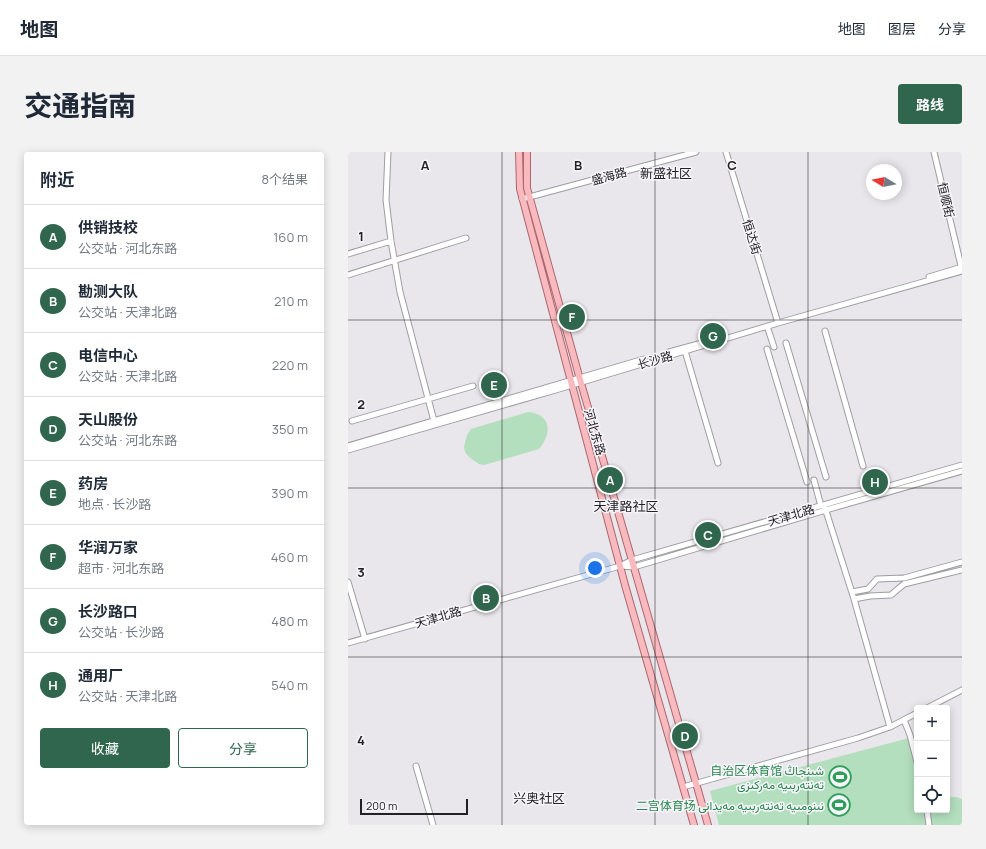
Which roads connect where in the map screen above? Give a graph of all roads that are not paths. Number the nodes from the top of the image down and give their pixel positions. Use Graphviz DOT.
graph roads {
  1 [pos="388,152"];
  2 [pos="519,152"];
  3 [pos="527,152"];
  4 [pos="696,152"];
  5 [pos="726,152"];
  6 [pos="934,152"];
  7 [pos="530,198"];
  8 [pos="522,199"];
  9 [pos="466,238"];
  10 [pos="391,241"];
  11 [pos="348,254"];
  12 [pos="395,261"];
  13 [pos="962,269"];
  14 [pos="348,275"];
  15 [pos="778,321"];
  16 [pos="767,326"];
  17 [pos="826,331"];
  18 [pos="786,343"];
  19 [pos="774,347"];
  20 [pos="767,349"];
  21 [pos="685,351"];
  22 [pos="580,380"];
  23 [pos="571,383"];
  24 [pos="473,386"];
  25 [pos="428,399"];
  26 [pos="352,421"];
  27 [pos="434,421"];
  28 [pos="348,446"];
  29 [pos="348,450"];
  30 [pos="718,463"];
  31 [pos="962,465"];
  32 [pos="863,466"];
  33 [pos="962,471"];
  34 [pos="826,477"];
  35 [pos="814,480"];
  36 [pos="807,482"];
  37 [pos="823,507"];
  38 [pos="632,560"];
  39 [pos="962,562"];
  40 [pos="620,566"];
  41 [pos="634,567"];
  42 [pos="962,570"];
  43 [pos="348,582"];
  44 [pos="852,592"];
  45 [pos="854,599"];
  46 [pos="365,639"];
  47 [pos="348,644"];
  48 [pos="962,690"];
  49 [pos="933,705"];
  50 [pos="914,715"];
  51 [pos="904,720"];
  52 [pos="890,727"];
  53 [pos="914,750"];
  54 [pos="416,766"];
  55 [pos="696,783"];
  56 [pos="683,787"];
  57 [pos="927,813"];
  58 [pos="433,825"];
  59 [pos="694,825"];
  60 [pos="708,825"];
  61 [pos="929,825"];
  1 -- 10 [label="street"];
  2 -- 8 [label="main road"];
  3 -- 7 [label="main road, 河北东路"];
  4 -- 7 [label="street, 盛海路"];
  5 -- 15 [label="street, 恒达街"];
  6 -- 13 [label="street, 恒顺街"];
  7 -- 8 [label="street, 盛海路"];
  7 -- 22 [label="main road, 河北东路"];
  8 -- 23 [label="main road"];
  9 -- 12 [label="street"];
  10 -- 11 [label="street"];
  10 -- 12 [label="street"];
  12 -- 14 [label="street"];
  12 -- 25 [label="street"];
  13 -- 15 [label="street, 长沙路"];
  15 -- 16 [label="street, 长沙路"];
  15 -- 22 [label="street, 长沙路"];
  16 -- 19 [label="street"];
  16 -- 21 [label="street, 长沙路"];
  17 -- 32 [label="street"];
  18 -- 34 [label="street"];
  20 -- 36 [label="street"];
  21 -- 22 [label="street, 长沙路"];
  21 -- 30 [label="street"];
  22 -- 23 [label="street, 长沙路"];
  22 -- 38 [label="main road, 河北东路"];
  23 -- 27 [label="street, 长沙路"];
  23 -- 29 [label="street, 长沙路"];
  23 -- 40 [label="main road"];
  24 -- 25 [label="street"];
  25 -- 26 [label="street"];
  25 -- 27 [label="street"];
  27 -- 28 [label="street, 长沙路"];
  31 -- 37 [label="street, 天津北路"];
  33 -- 37 [label="street, 天津北路"];
  35 -- 37 [label="street"];
  37 -- 38 [label="street, 天津北路"];
  37 -- 41 [label="street, 天津北路"];
  37 -- 44 [label="street"];
  38 -- 40 [label="street, 天津北路"];
  38 -- 41 [label="main road, 河北东路"];
  39 -- 44 [label="street"];
  40 -- 41 [label="street, 天津北路"];
  40 -- 46 [label="street, 天津北路"];
  40 -- 56 [label="main road"];
  41 -- 55 [label="main road, 河北东路"];
  42 -- 45 [label="street"];
  43 -- 46 [label="street"];
  44 -- 45 [label="street"];
  45 -- 52 [label="street"];
  46 -- 47 [label="street, 天津北路"];
  48 -- 49 [label="street"];
  50 -- 51 [label="street"];
  51 -- 52 [label="street"];
  51 -- 53 [label="street"];
  52 -- 55 [label="street"];
  54 -- 58 [label="street"];
  55 -- 56 [label="street"];
  55 -- 60 [label="main road, 河北东路"];
  56 -- 59 [label="main road"];
  57 -- 61 [label="street"];
}
